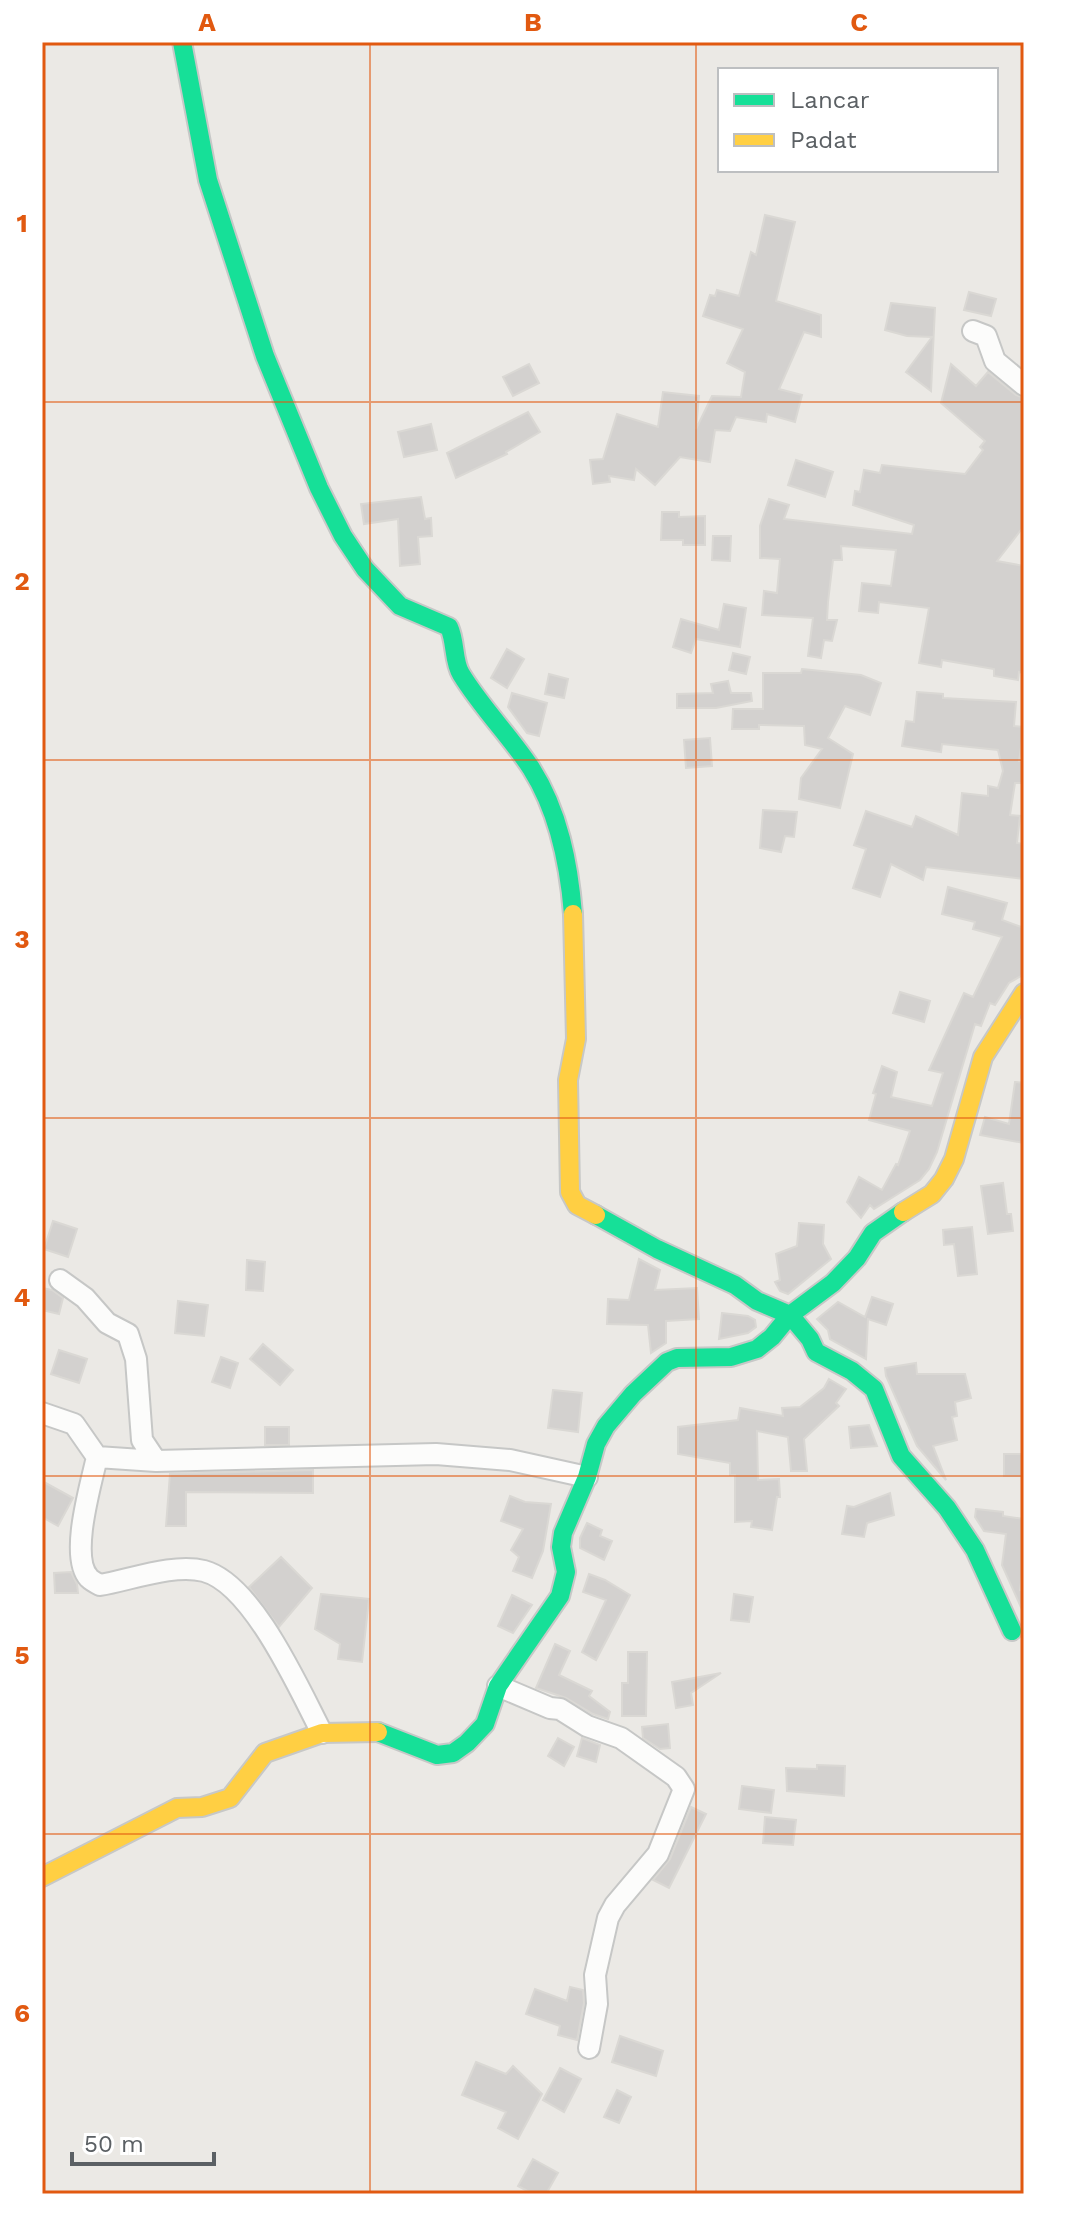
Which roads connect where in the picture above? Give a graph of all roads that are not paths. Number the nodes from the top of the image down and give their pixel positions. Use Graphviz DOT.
graph roads {
  1 [pos="182,42"];
  2 [pos="973,331"];
  3 [pos="1024,385"];
  4 [pos="1024,993"];
  5 [pos="60,1280"];
  6 [pos="790,1315"];
  7 [pos="42,1413"];
  8 [pos="97,1457"];
  9 [pos="156,1461"];
  10 [pos="587,1477"];
  11 [pos="1012,1631"];
  12 [pos="498,1686"];
  13 [pos="322,1733"];
  14 [pos="42,1877"];
  15 [pos="589,2048"];
  1 -- 6 [label="street"];
  2 -- 3 [label="street"];
  4 -- 6 [label="street"];
  5 -- 9 [label="street"];
  6 -- 10 [label="street"];
  6 -- 11 [label="street"];
  7 -- 8 [label="street"];
  8 -- 9 [label="street"];
  8 -- 13 [label="street"];
  9 -- 10 [label="street"];
  10 -- 12 [label="street"];
  12 -- 13 [label="street"];
  12 -- 15 [label="street"];
  13 -- 14 [label="street"];
}
